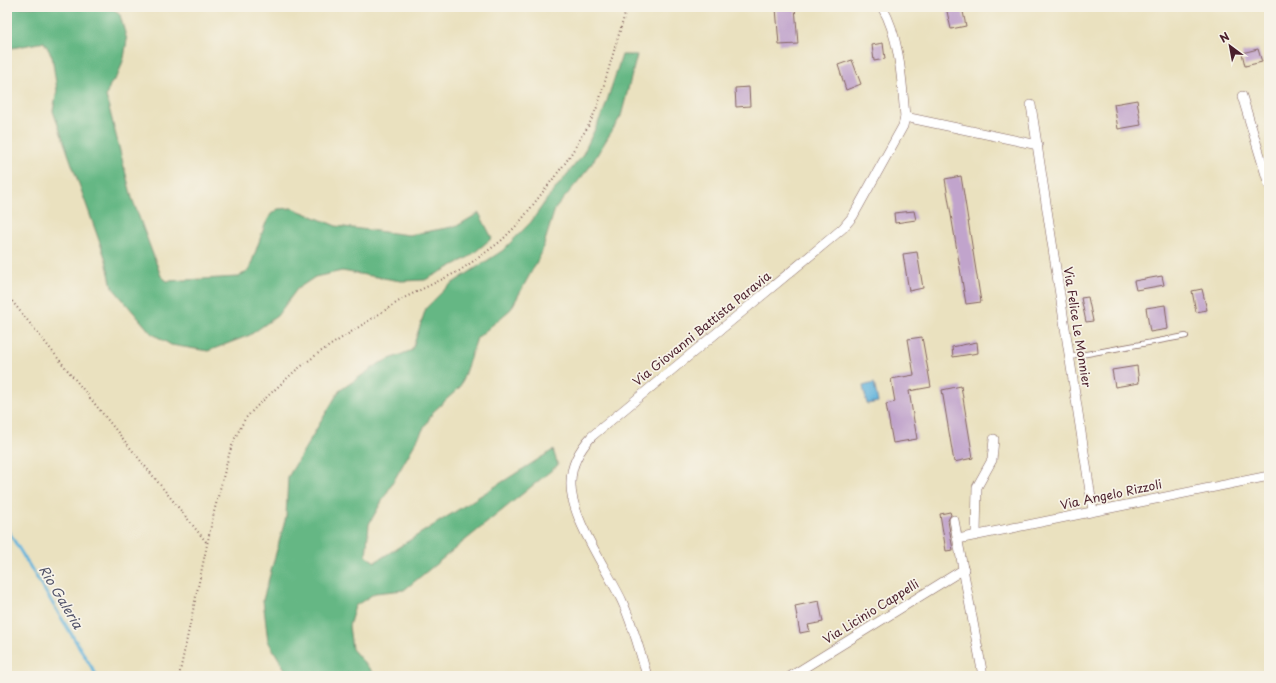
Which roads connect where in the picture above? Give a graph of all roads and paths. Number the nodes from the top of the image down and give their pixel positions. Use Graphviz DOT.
graph roads {
  1 [pos="627,7"];
  2 [pos="882,7"];
  3 [pos="1242,96"];
  4 [pos="1031,105"];
  5 [pos="906,117"];
  6 [pos="1038,145"];
  7 [pos="1269,185"];
  8 [pos="7,295"];
  9 [pos="1186,336"];
  10 [pos="1070,357"];
  11 [pos="994,439"];
  12 [pos="1269,476"];
  13 [pos="1093,511"];
  14 [pos="954,520"];
  15 [pos="976,535"];
  16 [pos="958,539"];
  17 [pos="207,543"];
  18 [pos="964,569"];
  19 [pos="179,676"];
  20 [pos="647,676"];
  21 [pos="791,676"];
  22 [pos="983,676"];
  1 -- 17 [label="path"];
  2 -- 5 [label="street"];
  3 -- 7 [label="street"];
  4 -- 6 [label="street, Via Felice Le Monnier"];
  5 -- 6 [label="street"];
  5 -- 20 [label="street, Via Giovanni Battista Paravia"];
  6 -- 10 [label="street, Via Felice Le Monnier"];
  8 -- 17 [label="path"];
  9 -- 10 [label="lane"];
  10 -- 13 [label="street, Via Felice Le Monnier"];
  11 -- 15 [label="street"];
  12 -- 13 [label="street, Via Angelo Rizzoli"];
  13 -- 15 [label="street, Via Angelo Rizzoli"];
  14 -- 16 [label="street"];
  15 -- 16 [label="street, Via Angelo Rizzoli"];
  16 -- 18 [label="street"];
  17 -- 19 [label="path"];
  18 -- 21 [label="street, Via Licinio Cappelli"];
  18 -- 22 [label="street"];
}
